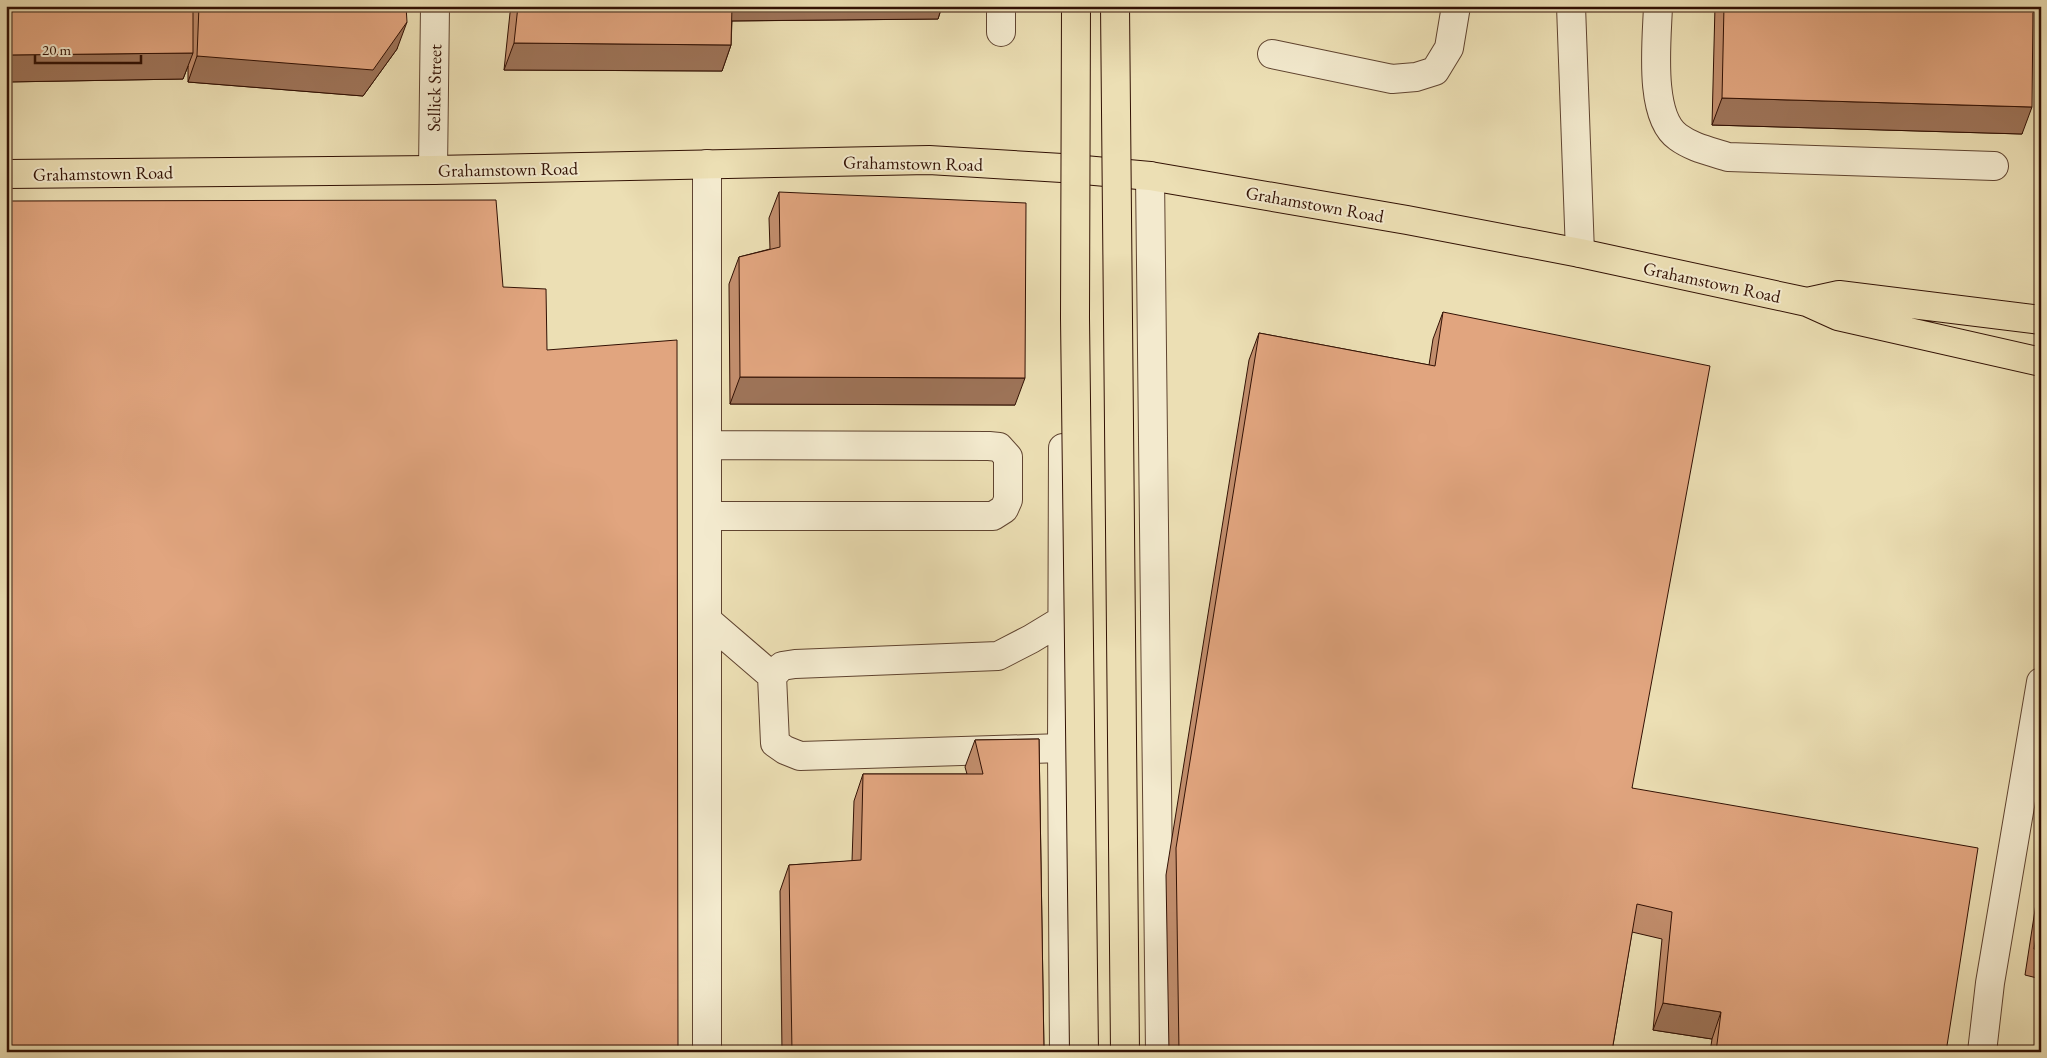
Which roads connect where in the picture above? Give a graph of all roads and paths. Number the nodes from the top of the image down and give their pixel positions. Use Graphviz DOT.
graph roads {
  1 [pos="435,6"];
  2 [pos="1076,6"];
  3 [pos="1115,6"];
  4 [pos="1456,6"];
  5 [pos="1571,6"];
  6 [pos="1658,6"];
  7 [pos="1272,54"];
  8 [pos="706,164"];
  9 [pos="1994,166"];
  10 [pos="1062,168"];
  11 [pos="433,170"];
  12 [pos="6,174"];
  13 [pos="1150,176"];
  14 [pos="1580,253"];
  15 [pos="1807,302"];
  16 [pos="2041,320"];
  17 [pos="2041,362"];
  18 [pos="707,445"];
  19 [pos="707,516"];
  20 [pos="1064,619"];
  21 [pos="707,620"];
  22 [pos="772,676"];
  23 [pos="2041,682"];
  24 [pos="1062,748"];
  25 [pos="707,1052"];
  26 [pos="1064,1052"];
  27 [pos="1084,1052"];
  28 [pos="1125,1052"];
  29 [pos="1160,1052"];
  30 [pos="1982,1052"];
  1 -- 11 [label="street, Sellick Street"];
  2 -- 27 [label="main road, bridge"];
  3 -- 28 [label="main road, bridge"];
  4 -- 7 [label="street"];
  5 -- 14 [label="street"];
  6 -- 9 [label="street"];
  8 -- 10 [label="main road, Grahamstown Road"];
  8 -- 11 [label="main road, Grahamstown Road"];
  8 -- 18 [label="street"];
  10 -- 13 [label="main road, Grahamstown Road"];
  10 -- 20 [label="street"];
  11 -- 12 [label="main road, Grahamstown Road"];
  13 -- 14 [label="main road, Grahamstown Road"];
  13 -- 29 [label="street"];
  14 -- 15 [label="main road, Grahamstown Road"];
  15 -- 16 [label="main road, Grahamstown Road"];
  15 -- 17 [label="main road, Grahamstown Road"];
  18 -- 19 [label="street"];
  18 -- 19 [label="street"];
  19 -- 21 [label="street"];
  20 -- 22 [label="street"];
  20 -- 24 [label="street"];
  21 -- 22 [label="street"];
  21 -- 25 [label="street"];
  22 -- 24 [label="street"];
  23 -- 30 [label="street"];
  24 -- 26 [label="street"];
}
